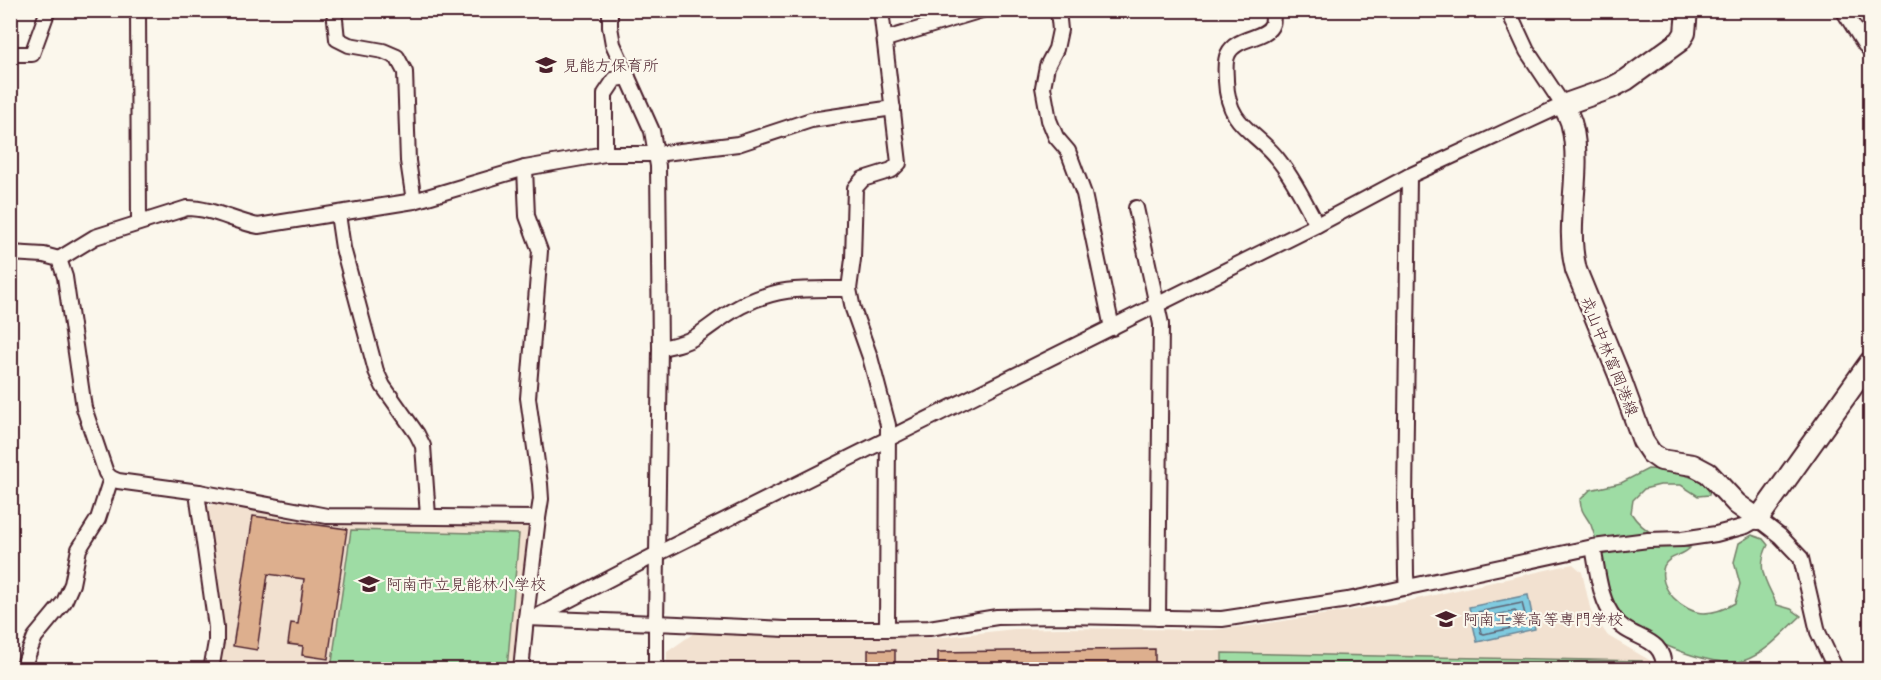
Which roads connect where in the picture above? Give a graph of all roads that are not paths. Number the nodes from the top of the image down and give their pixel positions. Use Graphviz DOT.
graph roads {
  1 [pos="48,10"];
  2 [pos="138,10"];
  3 [pos="334,10"];
  4 [pos="610,10"];
  5 [pos="881,10"];
  6 [pos="982,10"];
  7 [pos="1058,10"];
  8 [pos="1272,10"];
  9 [pos="1508,10"];
  10 [pos="1687,10"];
  11 [pos="1843,10"];
  12 [pos="886,39"];
  13 [pos="1870,50"];
  14 [pos="10,54"];
  15 [pos="628,77"];
  16 [pos="1563,105"];
  17 [pos="893,108"];
  18 [pos="604,154"];
  19 [pos="656,154"];
  20 [pos="525,168"];
  21 [pos="1409,176"];
  22 [pos="414,201"];
  23 [pos="1136,208"];
  24 [pos="338,214"];
  25 [pos="139,222"];
  26 [pos="1317,225"];
  27 [pos="10,253"];
  28 [pos="58,259"];
  29 [pos="849,289"];
  30 [pos="1157,305"];
  31 [pos="1112,328"];
  32 [pos="660,348"];
  33 [pos="1870,362"];
  34 [pos="888,439"];
  35 [pos="111,478"];
  36 [pos="199,492"];
  37 [pos="428,516"];
  38 [pos="538,518"];
  39 [pos="1758,519"];
  40 [pos="1593,547"];
  41 [pos="657,554"];
  42 [pos="1407,588"];
  43 [pos="530,618"];
  44 [pos="1158,618"];
  45 [pos="656,623"];
  46 [pos="887,629"];
  47 [pos="22,669"];
  48 [pos="212,669"];
  49 [pos="522,669"];
  50 [pos="656,669"];
  51 [pos="1665,669"];
  52 [pos="1836,669"];
  1 -- 14 [label="street"];
  2 -- 25 [label="street"];
  3 -- 22 [label="street"];
  4 -- 15 [label="street"];
  5 -- 12 [label="street"];
  6 -- 12 [label="street"];
  7 -- 31 [label="street"];
  8 -- 26 [label="street"];
  9 -- 16 [label="street"];
  10 -- 16 [label="main road"];
  11 -- 13 [label="street"];
  12 -- 17 [label="street"];
  15 -- 18 [label="street"];
  15 -- 19 [label="street"];
  16 -- 21 [label="street"];
  16 -- 39 [label="main road, 戎山中林富岡港線"];
  17 -- 19 [label="street"];
  17 -- 29 [label="street"];
  18 -- 19 [label="street"];
  18 -- 20 [label="street"];
  19 -- 32 [label="street"];
  20 -- 22 [label="street"];
  20 -- 38 [label="street"];
  21 -- 26 [label="street"];
  21 -- 42 [label="street"];
  22 -- 24 [label="street"];
  23 -- 30 [label="street"];
  24 -- 25 [label="street"];
  24 -- 37 [label="street"];
  25 -- 28 [label="street"];
  26 -- 30 [label="street"];
  27 -- 28 [label="street"];
  28 -- 35 [label="street"];
  29 -- 32 [label="street"];
  29 -- 34 [label="street"];
  30 -- 31 [label="street"];
  30 -- 44 [label="street"];
  31 -- 34 [label="street"];
  32 -- 41 [label="street"];
  33 -- 39 [label="main road"];
  34 -- 41 [label="street"];
  34 -- 46 [label="street"];
  35 -- 36 [label="street"];
  35 -- 47 [label="street"];
  36 -- 37 [label="street"];
  36 -- 48 [label="street"];
  37 -- 38 [label="street"];
  38 -- 43 [label="street"];
  39 -- 40 [label="street"];
  39 -- 52 [label="street"];
  40 -- 42 [label="street"];
  40 -- 51 [label="street"];
  41 -- 43 [label="street"];
  41 -- 45 [label="street"];
  42 -- 44 [label="street"];
  43 -- 45 [label="street"];
  43 -- 49 [label="street"];
  44 -- 46 [label="street"];
  45 -- 46 [label="street"];
  45 -- 50 [label="street"];
}
